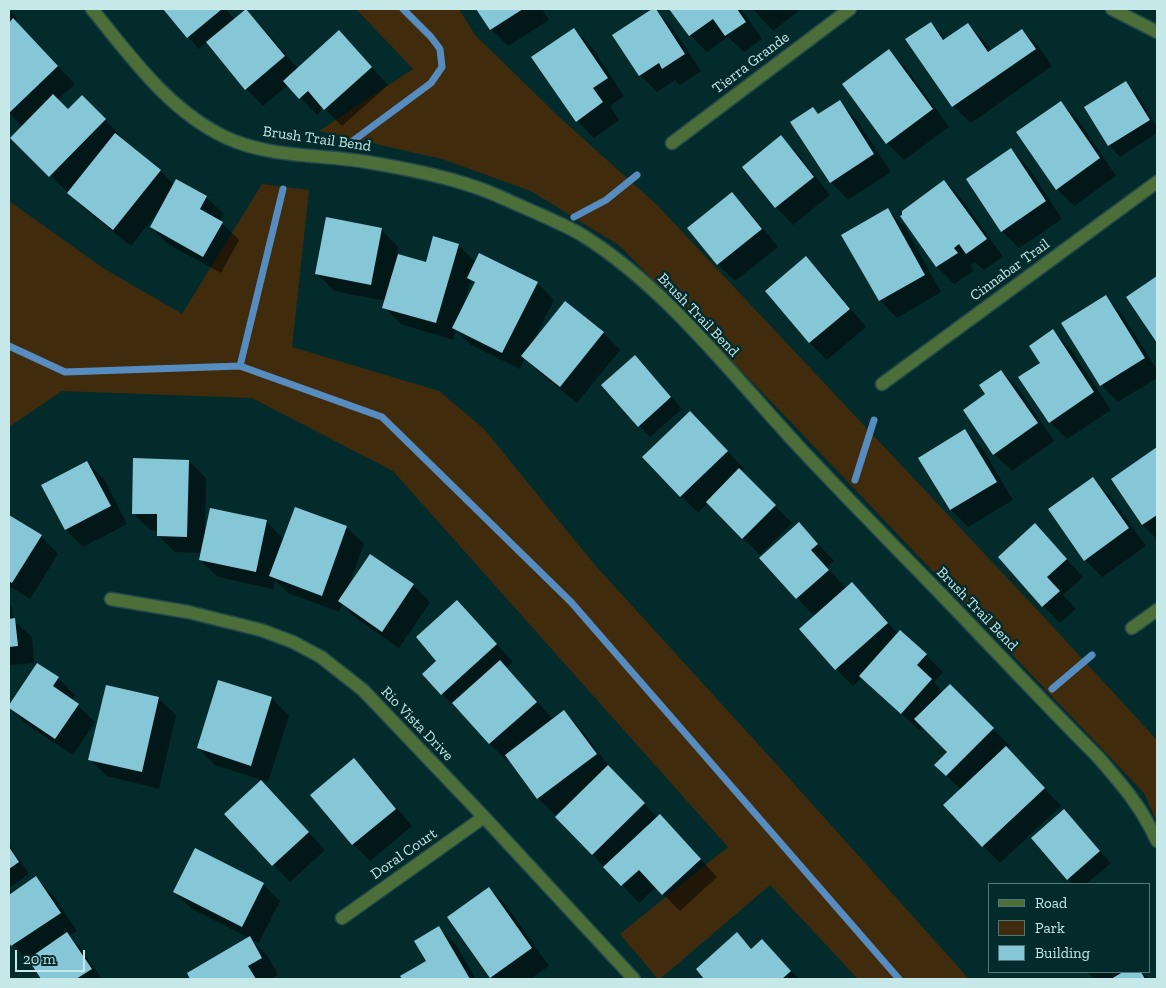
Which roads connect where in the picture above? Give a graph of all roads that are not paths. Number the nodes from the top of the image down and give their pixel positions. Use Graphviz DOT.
graph roads {
  1 [pos="92,9"];
  2 [pos="850,9"];
  3 [pos="1112,9"];
  4 [pos="1157,32"];
  5 [pos="672,143"];
  6 [pos="1157,182"];
  7 [pos="882,384"];
  8 [pos="111,598"];
  9 [pos="1157,610"];
  10 [pos="1132,628"];
  11 [pos="484,817"];
  12 [pos="1157,841"];
  13 [pos="342,918"];
  14 [pos="634,979"];
  1 -- 12 [label="street, Brush Trail Bend"];
  2 -- 5 [label="street, Tierra Grande"];
  3 -- 4 [label="street"];
  6 -- 7 [label="street, Cinnabar Trail"];
  8 -- 11 [label="street, Rio Vista Drive"];
  9 -- 10 [label="street"];
  11 -- 13 [label="street, Doral Court"];
  11 -- 14 [label="street, Rio Vista Drive"];
}
